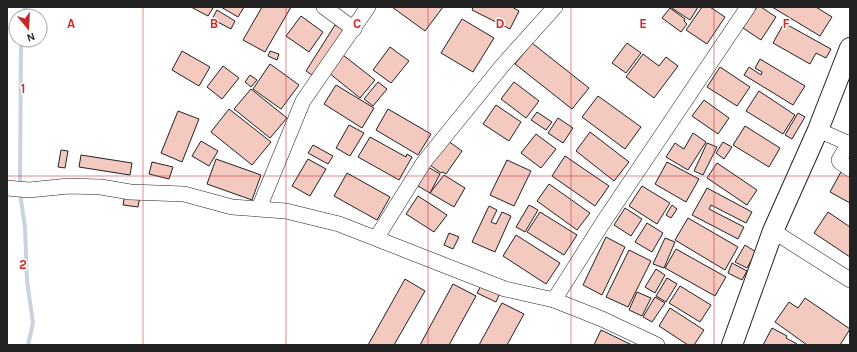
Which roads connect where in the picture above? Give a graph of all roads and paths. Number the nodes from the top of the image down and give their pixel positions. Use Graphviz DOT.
graph roads {
  1 [pos="324,7"];
  2 [pos="368,7"];
  3 [pos="555,7"];
  4 [pos="748,7"];
  5 [pos="354,29"];
  6 [pos="850,48"];
  7 [pos="818,130"];
  8 [pos="849,144"];
  9 [pos="850,169"];
  10 [pos="7,188"];
  11 [pos="259,208"];
  12 [pos="773,231"];
  13 [pos="377,237"];
  14 [pos="850,280"];
  15 [pos="554,300"];
  16 [pos="658,345"];
  17 [pos="732,345"];
  1 -- 5 [label="street"];
  2 -- 5 [label="street"];
  3 -- 13 [label="street"];
  4 -- 15 [label="street"];
  5 -- 11 [label="street"];
  6 -- 7 [label="main road"];
  7 -- 8 [label="street"];
  7 -- 12 [label="main road"];
  8 -- 9 [label="street"];
  10 -- 11 [label="street"];
  11 -- 13 [label="street"];
  12 -- 14 [label="street"];
  12 -- 17 [label="main road"];
  13 -- 15 [label="street"];
  15 -- 16 [label="street"];
}
